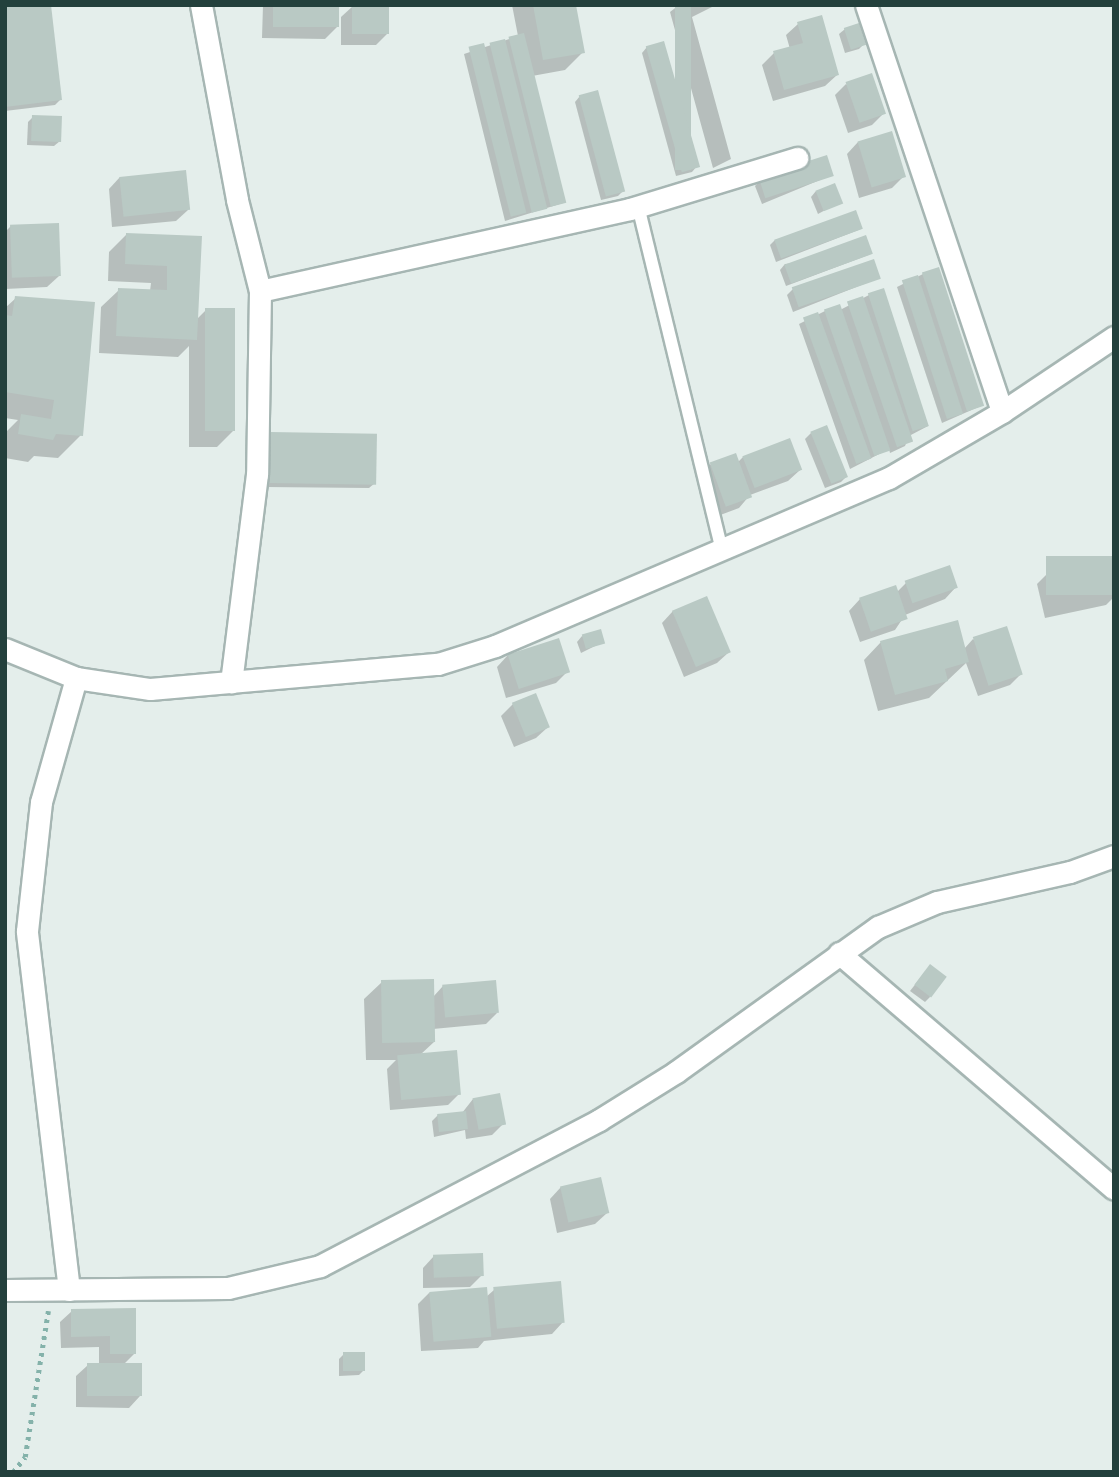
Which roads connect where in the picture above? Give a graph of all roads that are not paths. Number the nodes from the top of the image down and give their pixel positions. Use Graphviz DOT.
graph roads {
  1 [pos="201,5"];
  2 [pos="866,5"];
  3 [pos="797,158"];
  4 [pos="638,206"];
  5 [pos="260,291"];
  6 [pos="1114,337"];
  7 [pos="1002,412"];
  8 [pos="722,551"];
  9 [pos="5,649"];
  10 [pos="76,678"];
  11 [pos="231,682"];
  12 [pos="1114,856"];
  13 [pos="839,953"];
  14 [pos="1114,1189"];
  15 [pos="5,1290"];
  16 [pos="60,1290"];
  1 -- 5 [label="street"];
  2 -- 7 [label="street"];
  3 -- 4 [label="street"];
  4 -- 5 [label="street"];
  4 -- 8 [label="lane"];
  5 -- 11 [label="street"];
  6 -- 7 [label="street"];
  7 -- 8 [label="street"];
  8 -- 11 [label="street"];
  9 -- 10 [label="street"];
  10 -- 11 [label="street"];
  10 -- 16 [label="street"];
  12 -- 13 [label="street"];
  13 -- 14 [label="street"];
  13 -- 16 [label="street"];
  15 -- 16 [label="street"];
}
